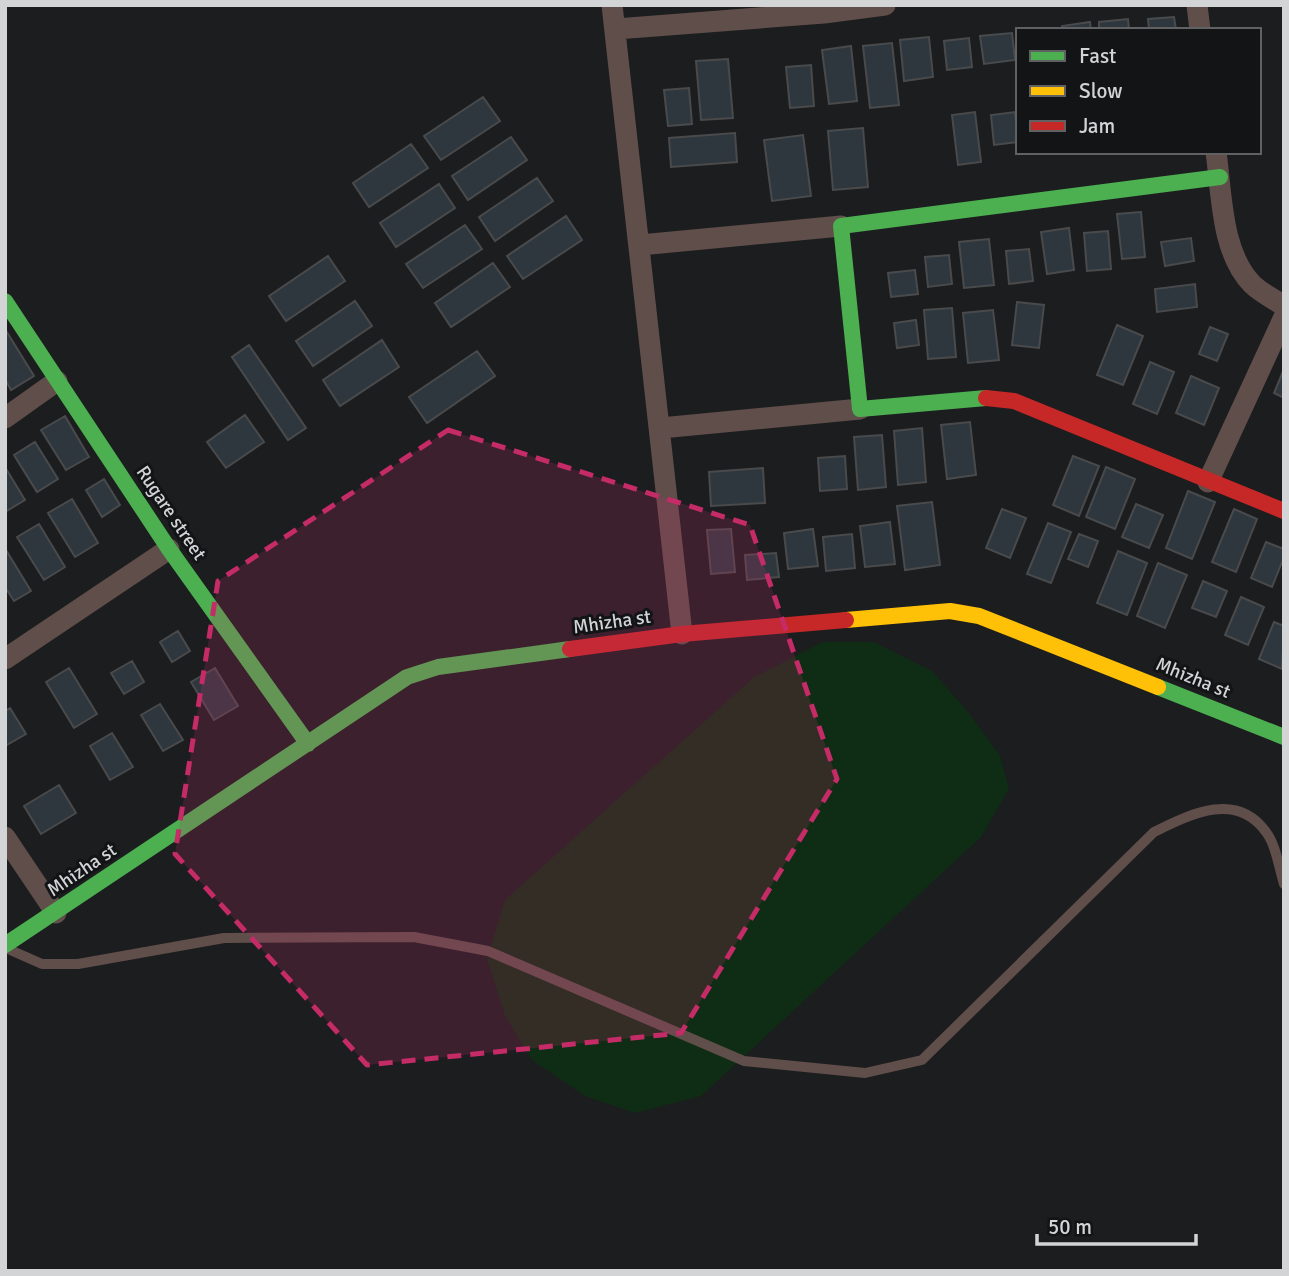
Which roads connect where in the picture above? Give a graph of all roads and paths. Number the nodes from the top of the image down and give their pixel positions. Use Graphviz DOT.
graph roads {
  1 [pos="612,5"];
  2 [pos="885,5"];
  3 [pos="1197,5"];
  4 [pos="823,9"];
  5 [pos="1200,28"];
  6 [pos="616,30"];
  7 [pos="1216,154"];
  8 [pos="1220,177"];
  9 [pos="841,226"];
  10 [pos="640,245"];
  11 [pos="5,302"];
  12 [pos="1284,306"];
  13 [pos="1284,317"];
  14 [pos="57,381"];
  15 [pos="860,409"];
  16 [pos="5,418"];
  17 [pos="661,428"];
  18 [pos="1208,482"];
  19 [pos="1284,511"];
  20 [pos="169,549"];
  21 [pos="682,634"];
  22 [pos="5,659"];
  23 [pos="1284,737"];
  24 [pos="308,744"];
  25 [pos="5,837"];
  26 [pos="1284,884"];
  27 [pos="56,913"];
  28 [pos="5,947"];
  1 -- 6 [label="street"];
  2 -- 4 [label="street"];
  3 -- 5 [label="street"];
  4 -- 6 [label="street"];
  6 -- 10 [label="street"];
  7 -- 8 [label="street"];
  8 -- 9 [label="street"];
  8 -- 12 [label="street"];
  9 -- 10 [label="street"];
  9 -- 15 [label="street"];
  10 -- 17 [label="street"];
  11 -- 14 [label="street, Rugare street"];
  13 -- 18 [label="street"];
  14 -- 16 [label="street"];
  14 -- 20 [label="street, Rugare street"];
  15 -- 17 [label="street"];
  15 -- 18 [label="street"];
  17 -- 21 [label="street"];
  18 -- 19 [label="street"];
  20 -- 22 [label="street"];
  20 -- 24 [label="street, Rugare street"];
  21 -- 23 [label="street, Mhizha st"];
  21 -- 24 [label="street, Mhizha st"];
  24 -- 27 [label="street, Mhizha st"];
  25 -- 27 [label="street"];
  26 -- 28 [label="lane"];
  27 -- 28 [label="street, Mhizha st"];
}
